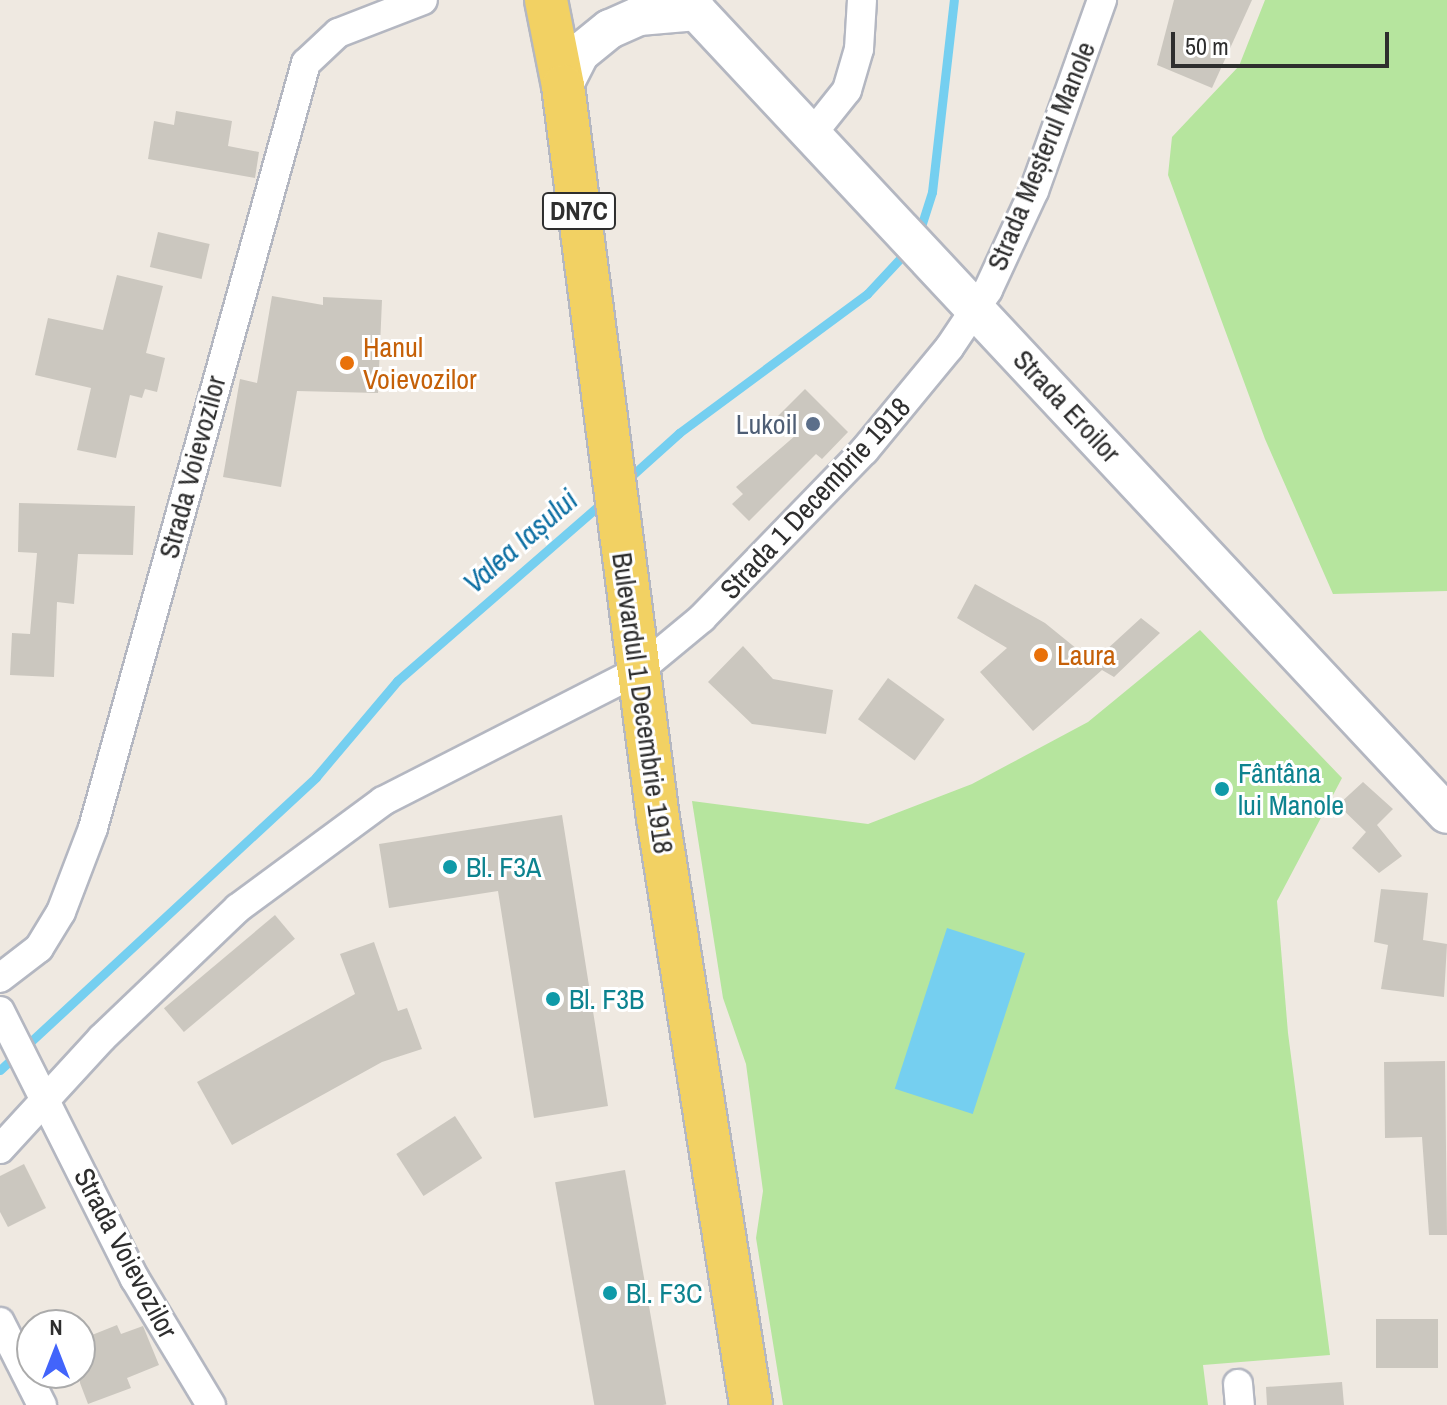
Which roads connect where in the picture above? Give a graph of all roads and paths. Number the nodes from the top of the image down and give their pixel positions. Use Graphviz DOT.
graph roads {
  1 [pos="423,0"];
  2 [pos="546,0"];
  3 [pos="862,0"];
  4 [pos="1102,0"];
  5 [pos="691,6"];
  6 [pos="563,86"];
  7 [pos="812,134"];
  8 [pos="976,310"];
  9 [pos="638,671"];
  10 [pos="1447,814"];
  11 [pos="0,978"];
  12 [pos="5,1018"];
  13 [pos="43,1100"];
  14 [pos="0,1149"];
  15 [pos="0,1322"];
  16 [pos="42,1405"];
  17 [pos="211,1405"];
  18 [pos="751,1405"];
  1 -- 11 [label="street, Strada Voievozilor"];
  2 -- 6 [label="main road, Bulevardul 1 Decembrie 1918 / DN7C"];
  3 -- 7 [label="street"];
  4 -- 8 [label="street, Strada Meșterul Manole"];
  5 -- 6 [label="main road"];
  5 -- 7 [label="main road, Strada Eroilor"];
  6 -- 9 [label="main road, Bulevardul 1 Decembrie 1918 / DN7C"];
  7 -- 8 [label="main road, Strada Eroilor"];
  8 -- 9 [label="street, Strada 1 Decembrie 1918"];
  8 -- 10 [label="main road, Strada Eroilor"];
  9 -- 13 [label="street"];
  9 -- 18 [label="main road, Bulevardul 1 Decembrie 1918 / DN7C"];
  12 -- 13 [label="street, Strada Voievozilor"];
  13 -- 14 [label="street"];
  13 -- 17 [label="street, Strada Voievozilor"];
  15 -- 16 [label="street"];
}
